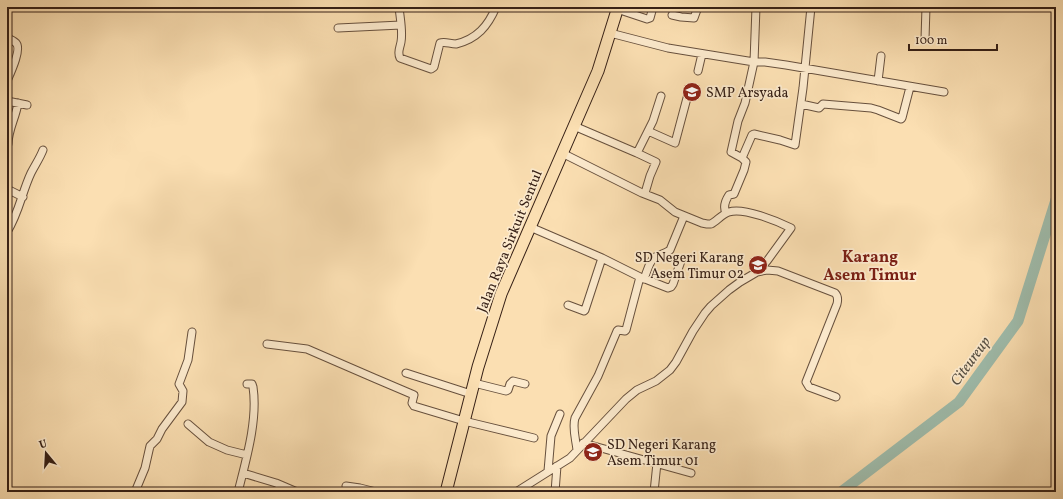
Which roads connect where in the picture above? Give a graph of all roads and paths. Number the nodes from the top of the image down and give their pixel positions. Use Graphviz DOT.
graph roads {
  1 [pos="399,7"];
  2 [pos="496,7"];
  3 [pos="653,7"];
  4 [pos="698,7"];
  5 [pos="756,7"];
  6 [pos="811,7"];
  7 [pos="926,7"];
  8 [pos="617,8"];
  9 [pos="672,15"];
  10 [pos="401,25"];
  11 [pos="338,28"];
  12 [pos="610,32"];
  13 [pos="7,38"];
  14 [pos="925,39"];
  15 [pos="702,54"];
  16 [pos="881,56"];
  17 [pos="754,62"];
  18 [pos="804,68"];
  19 [pos="698,71"];
  20 [pos="7,81"];
  21 [pos="878,81"];
  22 [pos="910,87"];
  23 [pos="944,92"];
  24 [pos="661,96"];
  25 [pos="687,98"];
  26 [pos="7,101"];
  27 [pos="18,103"];
  28 [pos="801,104"];
  29 [pos="27,105"];
  30 [pos="574,126"];
  31 [pos="648,131"];
  32 [pos="8,144"];
  33 [pos="43,150"];
  34 [pos="562,153"];
  35 [pos="637,153"];
  36 [pos="742,158"];
  37 [pos="7,189"];
  38 [pos="645,193"];
  39 [pos="23,197"];
  40 [pos="726,213"];
  41 [pos="684,216"];
  42 [pos="10,223"];
  43 [pos="530,227"];
  44 [pos="7,232"];
  45 [pos="602,258"];
  46 [pos="681,261"];
  47 [pos="757,272"];
  48 [pos="642,278"];
  49 [pos="568,305"];
  50 [pos="192,332"];
  51 [pos="267,344"];
  52 [pos="406,373"];
  53 [pos="474,383"];
  54 [pos="247,384"];
  55 [pos="525,384"];
  56 [pos="471,394"];
  57 [pos="836,397"];
  58 [pos="560,414"];
  59 [pos="464,420"];
  60 [pos="188,424"];
  61 [pos="534,438"];
  62 [pos="583,443"];
  63 [pos="578,450"];
  64 [pos="247,455"];
  65 [pos="657,463"];
  66 [pos="557,466"];
  67 [pos="548,471"];
  68 [pos="243,473"];
  69 [pos="691,473"];
  70 [pos="346,486"];
  71 [pos="136,492"];
  72 [pos="238,492"];
  73 [pos="297,492"];
  74 [pos="376,492"];
  75 [pos="393,492"];
  76 [pos="397,492"];
  77 [pos="446,492"];
  78 [pos="516,492"];
  79 [pos="555,492"];
  80 [pos="654,492"];
  1 -- 10 [label="street"];
  2 -- 10 [label="street"];
  3 -- 8 [label="street"];
  4 -- 9 [label="street"];
  5 -- 17 [label="street"];
  6 -- 18 [label="street"];
  7 -- 14 [label="street"];
  8 -- 12 [label="main road, Jalan Raya Sirkuit Sentul"];
  10 -- 11 [label="street"];
  12 -- 15 [label="street"];
  12 -- 30 [label="main road, Jalan Raya Sirkuit Sentul"];
  13 -- 20 [label="street"];
  15 -- 17 [label="street"];
  15 -- 19 [label="street"];
  16 -- 21 [label="street"];
  17 -- 18 [label="street"];
  17 -- 36 [label="street"];
  18 -- 21 [label="street"];
  18 -- 28 [label="street"];
  21 -- 22 [label="street"];
  22 -- 23 [label="street"];
  22 -- 28 [label="street"];
  24 -- 31 [label="street"];
  25 -- 31 [label="street"];
  26 -- 27 [label="street"];
  27 -- 29 [label="street"];
  27 -- 32 [label="street"];
  28 -- 36 [label="street"];
  30 -- 34 [label="main road, Jalan Raya Sirkuit Sentul"];
  30 -- 35 [label="street"];
  31 -- 35 [label="street"];
  33 -- 39 [label="street"];
  34 -- 38 [label="street"];
  34 -- 43 [label="main road, Jalan Raya Sirkuit Sentul"];
  35 -- 38 [label="street"];
  36 -- 40 [label="street"];
  37 -- 39 [label="street"];
  38 -- 41 [label="street"];
  39 -- 42 [label="street"];
  40 -- 41 [label="street"];
  40 -- 47 [label="street"];
  41 -- 48 [label="street"];
  42 -- 44 [label="street"];
  43 -- 45 [label="street"];
  43 -- 53 [label="main road, Jalan Raya Sirkuit Sentul"];
  45 -- 48 [label="street"];
  45 -- 49 [label="street"];
  46 -- 48 [label="street"];
  47 -- 57 [label="street"];
  47 -- 62 [label="street"];
  48 -- 63 [label="street"];
  50 -- 71 [label="street"];
  51 -- 59 [label="street"];
  52 -- 56 [label="street"];
  53 -- 55 [label="street"];
  53 -- 56 [label="main road, Jalan Raya Sirkuit Sentul"];
  54 -- 64 [label="street"];
  56 -- 59 [label="main road, Jalan Raya Sirkuit Sentul"];
  58 -- 67 [label="street"];
  59 -- 61 [label="street"];
  59 -- 77 [label="main road, Jalan Raya Sirkuit Sentul"];
  60 -- 64 [label="street"];
  62 -- 63 [label="street"];
  62 -- 65 [label="street"];
  63 -- 66 [label="street"];
  64 -- 68 [label="street"];
  65 -- 69 [label="street"];
  65 -- 80 [label="street"];
  66 -- 67 [label="street"];
  66 -- 79 [label="street"];
  67 -- 78 [label="street"];
  68 -- 72 [label="street"];
  68 -- 73 [label="street"];
  70 -- 74 [label="street"];
  75 -- 76 [label="street"];
}
